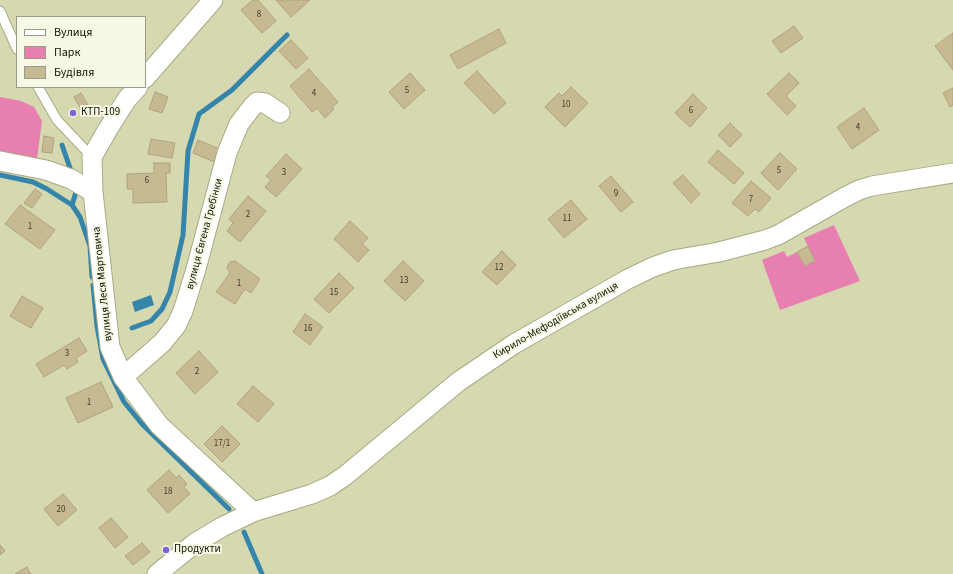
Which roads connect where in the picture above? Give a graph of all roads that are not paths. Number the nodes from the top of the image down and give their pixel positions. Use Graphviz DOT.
graph roads {
  1 [pos="213,0"];
  2 [pos="0,11"];
  3 [pos="16,47"];
  4 [pos="146,77"];
  5 [pos="39,88"];
  6 [pos="137,88"];
  7 [pos="280,114"];
  8 [pos="92,157"];
  9 [pos="0,161"];
  10 [pos="953,174"];
  11 [pos="93,192"];
  12 [pos="123,376"];
  13 [pos="253,512"];
  14 [pos="157,574"];
  1 -- 4 [label="street"];
  2 -- 3 [label="lane"];
  5 -- 8 [label="lane"];
  6 -- 8 [label="street"];
  7 -- 12 [label="street, вулиця Євгена Гребінки"];
  8 -- 11 [label="street"];
  9 -- 11 [label="street"];
  10 -- 13 [label="street, Кирило-Мефодіївська вулиця"];
  11 -- 12 [label="street, вулиця Леся Мартовича"];
  12 -- 13 [label="street, вулиця Леся Мартовича"];
  13 -- 14 [label="street, Кирило-Мефодіївська вулиця"];
}
